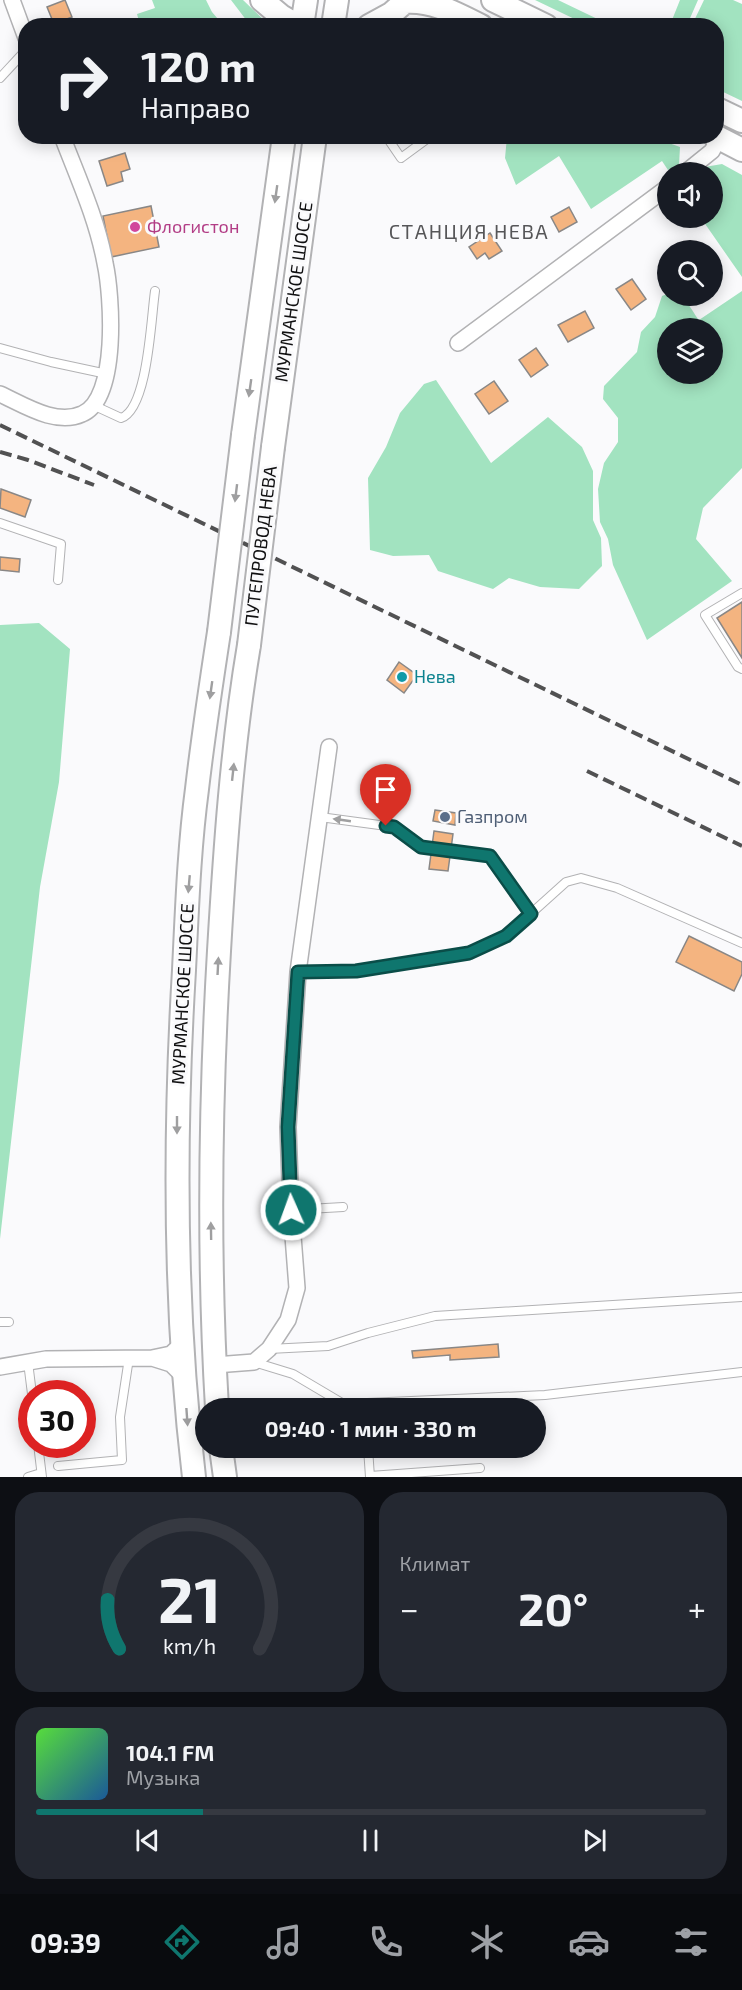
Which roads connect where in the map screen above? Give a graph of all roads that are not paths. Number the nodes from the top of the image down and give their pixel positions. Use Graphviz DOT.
graph roads {
  1 [pos="12,0"];
  2 [pos="262,0"];
  3 [pos="306,0"];
  4 [pos="337,0"];
  5 [pos="406,1"];
  6 [pos="507,3"];
  7 [pos="18,18"];
  8 [pos="285,18"];
  9 [pos="302,18"];
  10 [pos="334,18"];
  11 [pos="384,18"];
  12 [pos="463,18"];
  13 [pos="532,18"];
  14 [pos="18,59"];
  15 [pos="0,78"];
  16 [pos="724,112"];
  17 [pos="742,121"];
  18 [pos="724,141"];
  19 [pos="66,144"];
  20 [pos="283,144"];
  21 [pos="314,144"];
  22 [pos="392,144"];
  23 [pos="420,144"];
  24 [pos="714,144"];
  25 [pos="742,150"];
  26 [pos="698,162"];
  27 [pos="657,194"];
  28 [pos="155,291"];
  29 [pos="458,343"];
  30 [pos="0,348"];
  31 [pos="107,374"];
  32 [pos="0,394"];
  33 [pos="94,406"];
  34 [pos="243,435"];
  35 [pos="273,447"];
  36 [pos="0,523"];
  37 [pos="58,580"];
  38 [pos="742,593"];
  39 [pos="219,632"];
  40 [pos="249,645"];
  41 [pos="742,669"];
  42 [pos="329,747"];
  43 [pos="320,817"];
  44 [pos="531,914"];
  45 [pos="742,943"];
  46 [pos="298,972"];
  47 [pos="343,1207"];
  48 [pos="291,1210"];
  49 [pos="742,1297"];
  50 [pos="269,1348"];
  51 [pos="129,1358"];
  52 [pos="152,1358"];
  53 [pos="184,1360"];
  54 [pos="28,1362"];
  55 [pos="254,1362"];
  56 [pos="215,1365"];
  57 [pos="0,1367"];
  58 [pos="742,1372"];
  59 [pos="30,1380"];
  60 [pos="217,1398"];
  61 [pos="334,1398"];
  62 [pos="491,1398"];
  63 [pos="39,1458"];
  64 [pos="222,1458"];
  65 [pos="369,1458"];
  66 [pos="58,1466"];
  67 [pos="480,1468"];
  68 [pos="41,1475"];
  69 [pos="370,1476"];
  70 [pos="28,1477"];
  71 [pos="194,1477"];
  72 [pos="225,1477"];
  1 -- 7 [label="street"];
  2 -- 8 [label="main road"];
  3 -- 9 [label="main road"];
  4 -- 10 [label="main road"];
  5 -- 11 [label="main road"];
  5 -- 12 [label="main road"];
  6 -- 13 [label="main road"];
  14 -- 15 [label="lane"];
  16 -- 17 [label="main road"];
  18 -- 25 [label="main road"];
  19 -- 31 [label="street"];
  20 -- 34 [label="main road, МУРМАНСКОЕ ШОССЕ, one-way"];
  21 -- 35 [label="main road, МУРМАНСКОЕ ШОССЕ"];
  22 -- 23 [label="lane"];
  24 -- 26 [label="street"];
  27 -- 29 [label="street"];
  28 -- 33 [label="lane"];
  30 -- 31 [label="lane"];
  31 -- 33 [label="street"];
  32 -- 33 [label="street"];
  34 -- 39 [label="main road, ПУТЕПРОВОД НЕВА, one-way, bridge"];
  35 -- 40 [label="main road, ПУТЕПРОВОД НЕВА, bridge"];
  36 -- 37 [label="lane"];
  38 -- 41 [label="lane"];
  39 -- 53 [label="main road, МУРМАНСКОЕ ШОССЕ, one-way"];
  56 -- 40 [label="main road, МУРМАНСКОЕ ШОССЕ, one-way"];
  42 -- 43 [label="street"];
  44 -- 43 [label="lane, one-way"];
  43 -- 46 [label="street"];
  44 -- 45 [label="lane"];
  44 -- 46 [label="lane"];
  46 -- 48 [label="street"];
  47 -- 48 [label="lane"];
  48 -- 50 [label="street"];
  49 -- 50 [label="lane"];
  50 -- 55 [label="street"];
  51 -- 52 [label="street"];
  51 -- 54 [label="street"];
  51 -- 66 [label="lane"];
  52 -- 53 [label="street"];
  52 -- 53 [label="street"];
  53 -- 71 [label="main road, МУРМАНСКОЕ ШОССЕ, one-way"];
  54 -- 57 [label="street"];
  54 -- 59 [label="lane"];
  55 -- 56 [label="street"];
  55 -- 61 [label="lane"];
  56 -- 60 [label="main road, МУРМАНСКОЕ ШОССЕ"];
  58 -- 62 [label="lane"];
  63 -- 68 [label="lane"];
  64 -- 72 [label="main road"];
  65 -- 69 [label="lane"];
  67 -- 69 [label="lane"];
  68 -- 70 [label="lane"];
}
